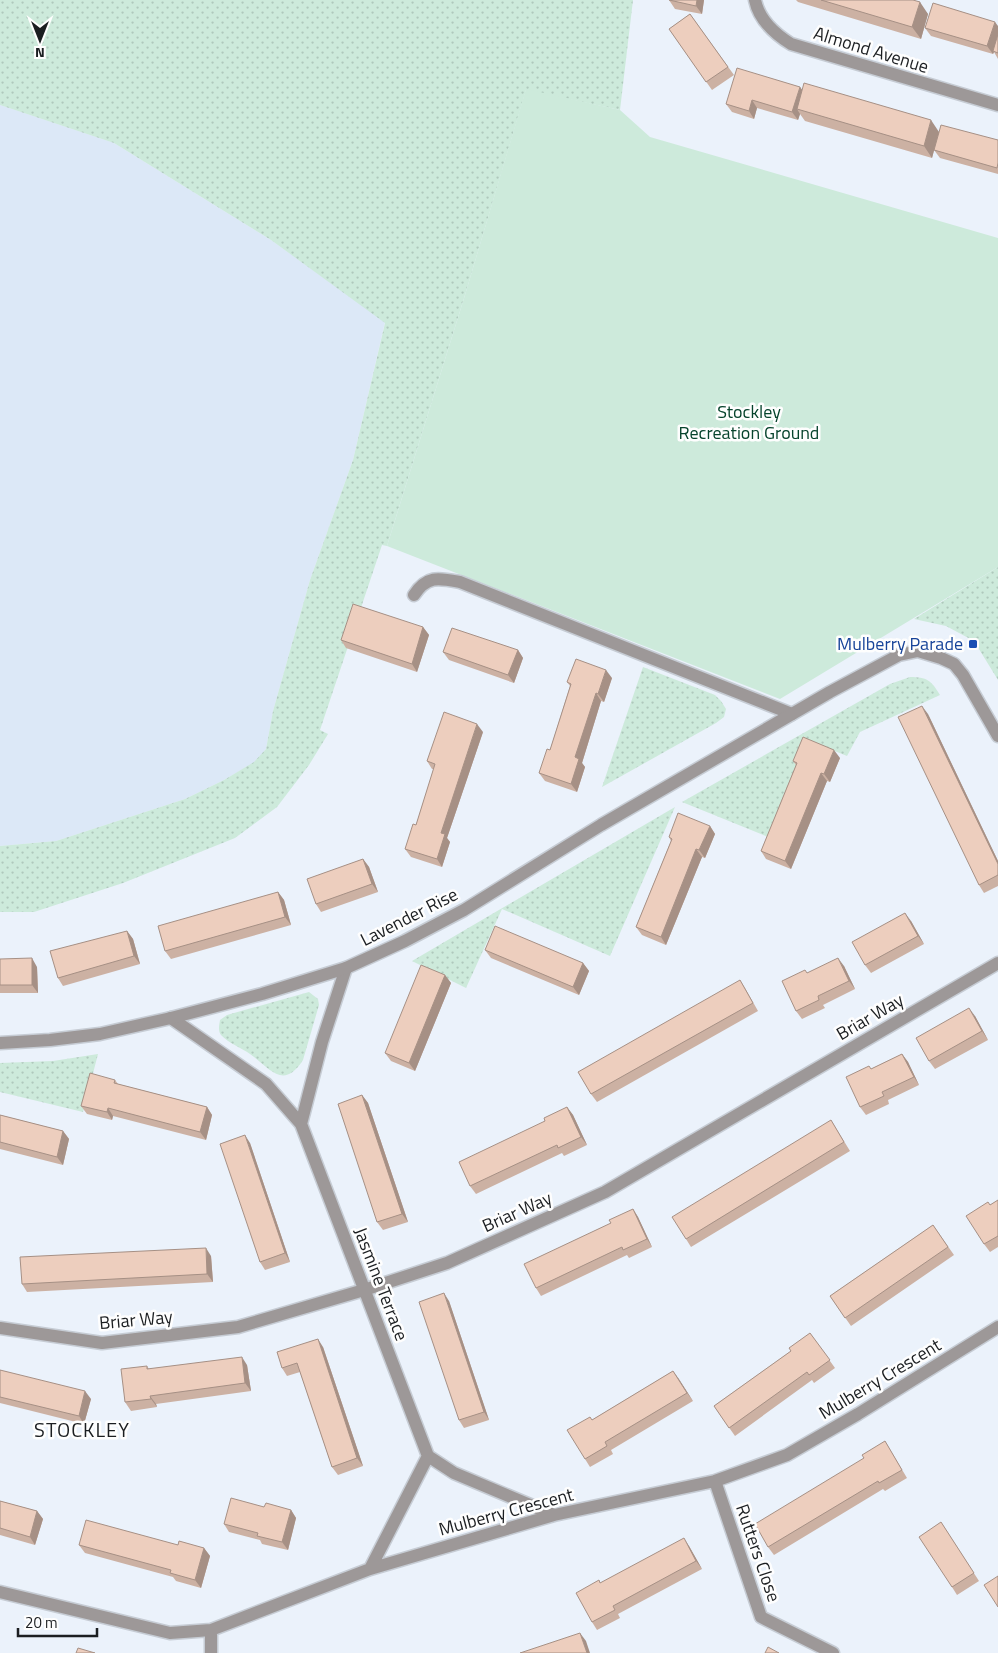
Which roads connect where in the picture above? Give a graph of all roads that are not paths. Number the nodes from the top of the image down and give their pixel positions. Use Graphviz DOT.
graph roads {
  1 [pos="755,0"];
  2 [pos="998,106"];
  3 [pos="414,595"];
  4 [pos="792,714"];
  5 [pos="998,736"];
  6 [pos="998,963"];
  7 [pos="346,968"];
  8 [pos="171,1018"];
  9 [pos="0,1043"];
  10 [pos="301,1124"];
  11 [pos="364,1290"];
  12 [pos="998,1327"];
  13 [pos="0,1328"];
  14 [pos="428,1456"];
  15 [pos="715,1481"];
  16 [pos="554,1515"];
  17 [pos="370,1569"];
  18 [pos="0,1592"];
  19 [pos="211,1630"];
  20 [pos="211,1653"];
  21 [pos="833,1653"];
  1 -- 2 [label="street, Almond Avenue"];
  3 -- 4 [label="street"];
  4 -- 5 [label="street, Lavender Rise"];
  4 -- 7 [label="street, Lavender Rise"];
  6 -- 11 [label="street, Briar Way"];
  7 -- 8 [label="street, Lavender Rise"];
  7 -- 10 [label="street"];
  8 -- 9 [label="street, Lavender Rise"];
  8 -- 10 [label="street, Jasmine Terrace"];
  10 -- 11 [label="street, Jasmine Terrace"];
  11 -- 13 [label="street, Briar Way"];
  11 -- 14 [label="street, Jasmine Terrace"];
  12 -- 15 [label="street, Mulberry Crescent"];
  14 -- 16 [label="street"];
  14 -- 17 [label="street"];
  15 -- 16 [label="street, Mulberry Crescent"];
  15 -- 21 [label="street, Rutters Close"];
  16 -- 17 [label="street, Mulberry Crescent"];
  17 -- 19 [label="street, Mulberry Crescent"];
  18 -- 19 [label="street, Mulberry Crescent"];
  19 -- 20 [label="street"];
}
